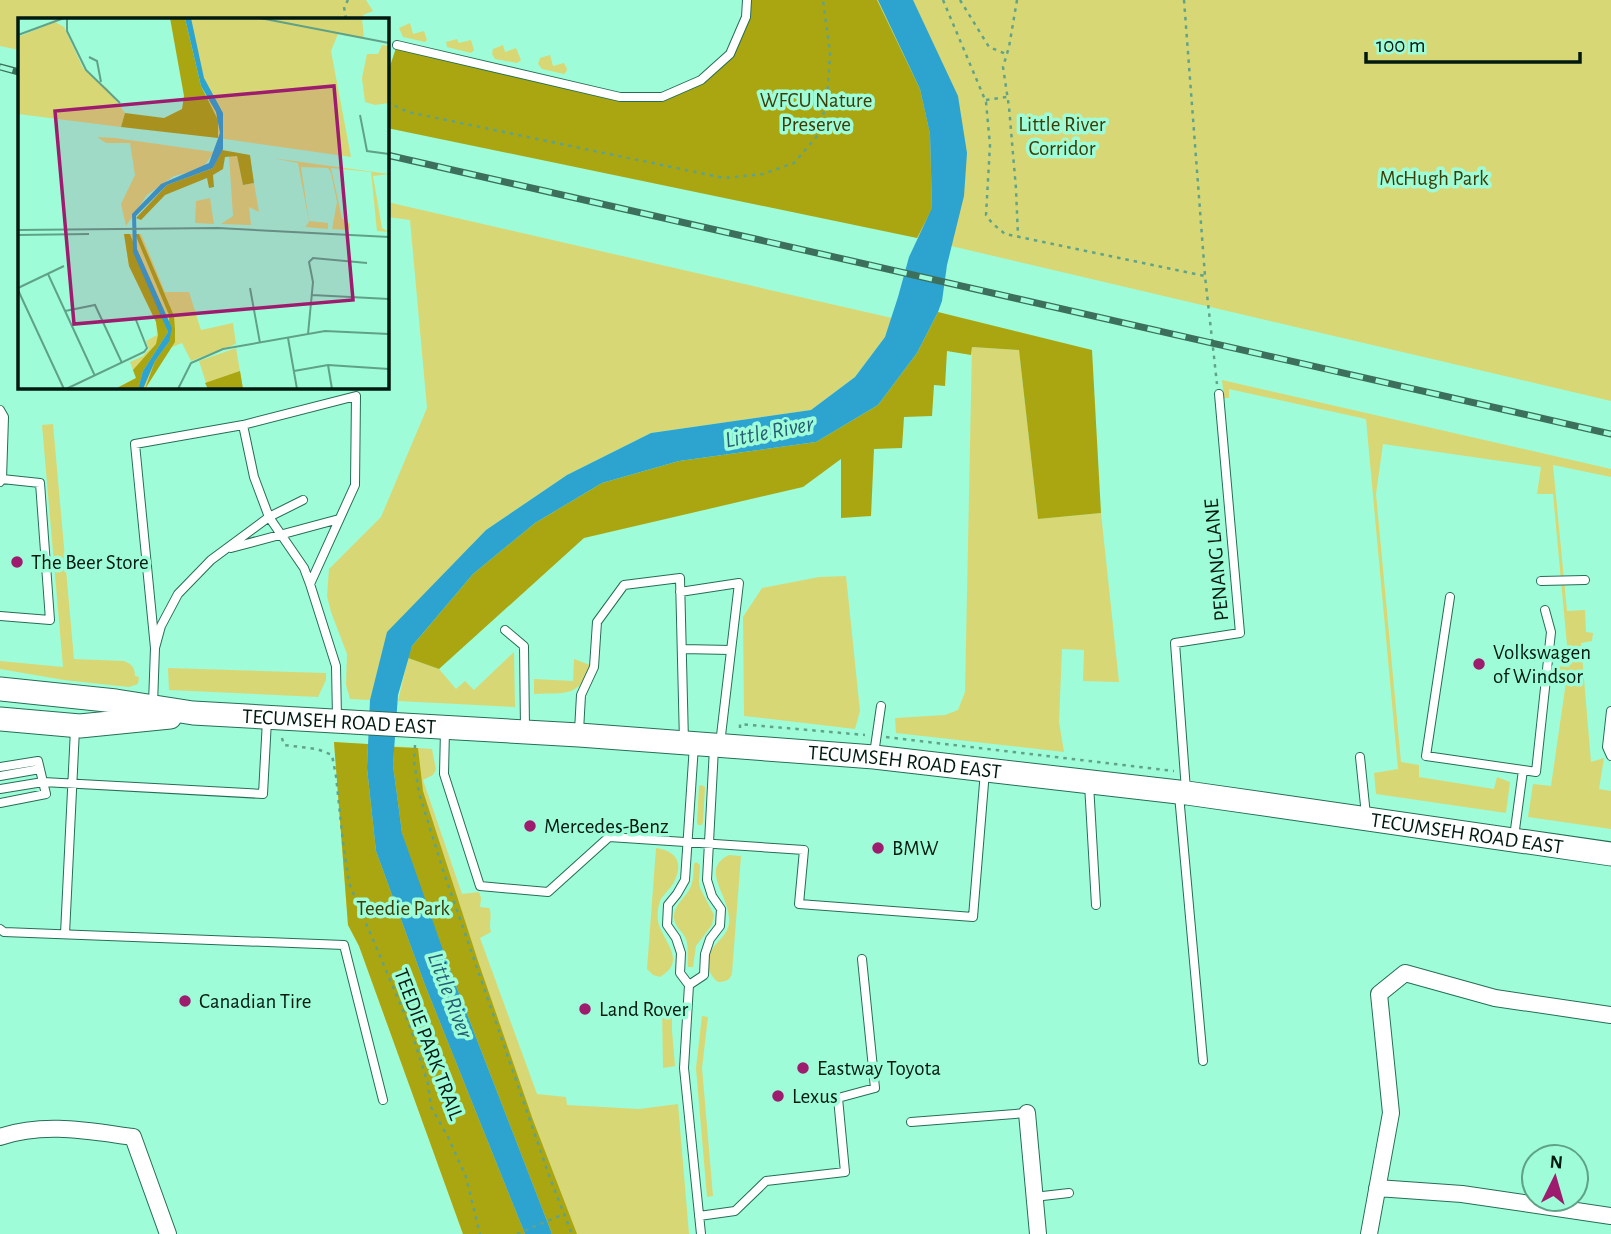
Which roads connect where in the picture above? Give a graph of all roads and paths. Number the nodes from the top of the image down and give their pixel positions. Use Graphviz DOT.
graph roads {
  1 [pos="348,0"];
  2 [pos="747,0"];
  3 [pos="823,0"];
  4 [pos="943,0"];
  5 [pos="960,0"];
  6 [pos="1017,0"];
  7 [pos="1184,0"];
  8 [pos="346,18"];
  9 [pos="397,45"];
  10 [pos="1006,54"];
  11 [pos="1007,97"];
  12 [pos="986,100"];
  13 [pos="388,102"];
  14 [pos="1018,237"];
  15 [pos="1205,276"];
  16 [pos="1219,394"];
  17 [pos="0,410"];
  18 [pos="243,425"];
  19 [pos="1,481"];
  20 [pos="303,500"];
  21 [pos="270,517"];
  22 [pos="339,519"];
  23 [pos="282,535"];
  24 [pos="225,550"];
  25 [pos="1585,580"];
  26 [pos="1541,581"];
  27 [pos="310,584"];
  28 [pos="680,592"];
  29 [pos="1450,597"];
  30 [pos="1545,610"];
  31 [pos="0,616"];
  32 [pos="505,630"];
  33 [pos="155,648"];
  34 [pos="682,649"];
  35 [pos="731,650"];
  36 [pos="0,689"];
  37 [pos="881,706"];
  38 [pos="153,707"];
  39 [pos="1611,711"];
  40 [pos="193,713"];
  41 [pos="267,717"];
  42 [pos="0,719"];
  43 [pos="337,721"];
  44 [pos="740,724"];
  45 [pos="75,726"];
  46 [pos="444,727"];
  47 [pos="525,731"];
  48 [pos="579,734"];
  49 [pos="282,738"];
  50 [pos="703,743"];
  51 [pos="415,745"];
  52 [pos="875,746"];
  53 [pos="1611,756"];
  54 [pos="1360,757"];
  55 [pos="0,767"];
  56 [pos="40,769"];
  57 [pos="985,769"];
  58 [pos="1523,770"];
  59 [pos="0,776"];
  60 [pos="1088,781"];
  61 [pos="43,782"];
  62 [pos="72,783"];
  63 [pos="1183,786"];
  64 [pos="0,789"];
  65 [pos="0,803"];
  66 [pos="1366,818"];
  67 [pos="1513,840"];
  68 [pos="687,842"];
  69 [pos="709,843"];
  70 [pos="1611,854"];
  71 [pos="1096,905"];
  72 [pos="0,929"];
  73 [pos="65,934"];
  74 [pos="862,959"];
  75 [pos="689,985"];
  76 [pos="1611,1015"];
  77 [pos="1203,1060"];
  78 [pos="383,1100"];
  79 [pos="1027,1113"];
  80 [pos="911,1122"];
  81 [pos="0,1137"];
  82 [pos="1377,1188"];
  83 [pos="1069,1194"];
  84 [pos="1034,1197"];
  85 [pos="564,1214"];
  86 [pos="699,1216"];
  87 [pos="1611,1216"];
  88 [pos="168,1234"];
  89 [pos="480,1234"];
  90 [pos="517,1234"];
  91 [pos="572,1234"];
  92 [pos="701,1234"];
  93 [pos="1038,1234"];
  94 [pos="1369,1234"];
  1 -- 8 [label="path"];
  2 -- 9 [label="lane"];
  3 -- 13 [label="path"];
  4 -- 12 [label="path"];
  5 -- 10 [label="path"];
  6 -- 10 [label="path"];
  7 -- 15 [label="path"];
  10 -- 11 [label="path"];
  11 -- 12 [label="path"];
  11 -- 14 [label="path"];
  12 -- 14 [label="path"];
  14 -- 15 [label="path"];
  15 -- 16 [label="path"];
  16 -- 63 [label="lane, PENANG LANE"];
  17 -- 19 [label="lane"];
  18 -- 21 [label="lane"];
  18 -- 22 [label="lane"];
  18 -- 33 [label="lane"];
  19 -- 31 [label="lane"];
  20 -- 21 [label="lane"];
  21 -- 23 [label="lane"];
  21 -- 24 [label="lane"];
  22 -- 23 [label="lane"];
  22 -- 27 [label="lane"];
  23 -- 24 [label="lane"];
  23 -- 27 [label="lane"];
  24 -- 33 [label="lane"];
  25 -- 26 [label="lane"];
  27 -- 43 [label="lane"];
  28 -- 34 [label="lane"];
  28 -- 35 [label="lane"];
  28 -- 48 [label="lane"];
  29 -- 58 [label="lane"];
  30 -- 58 [label="lane"];
  32 -- 47 [label="lane"];
  33 -- 38 [label="lane"];
  34 -- 35 [label="lane"];
  34 -- 50 [label="lane"];
  35 -- 50 [label="lane"];
  36 -- 38 [label="main road, TECUMSEH ROAD EAST"];
  37 -- 52 [label="lane"];
  38 -- 40 [label="main road, TECUMSEH ROAD EAST"];
  39 -- 53 [label="lane"];
  40 -- 41 [label="main road, TECUMSEH ROAD EAST"];
  40 -- 45 [label="main road, TECUMSEH ROAD EAST"];
  41 -- 43 [label="main road, TECUMSEH ROAD EAST"];
  41 -- 62 [label="lane"];
  42 -- 45 [label="main road, TECUMSEH ROAD EAST"];
  43 -- 46 [label="main road, TECUMSEH ROAD EAST"];
  44 -- 52 [label="path"];
  45 -- 62 [label="lane"];
  46 -- 47 [label="main road, TECUMSEH ROAD EAST"];
  46 -- 68 [label="lane"];
  47 -- 48 [label="main road, TECUMSEH ROAD EAST"];
  48 -- 50 [label="main road, TECUMSEH ROAD EAST"];
  49 -- 89 [label="path, TEEDIE PARK TRAIL"];
  50 -- 52 [label="main road, TECUMSEH ROAD EAST"];
  50 -- 68 [label="lane"];
  50 -- 69 [label="lane"];
  51 -- 85 [label="path"];
  52 -- 57 [label="main road, TECUMSEH ROAD EAST"];
  52 -- 63 [label="path"];
  54 -- 66 [label="lane"];
  55 -- 56 [label="lane"];
  56 -- 59 [label="lane"];
  56 -- 61 [label="lane"];
  57 -- 60 [label="main road, TECUMSEH ROAD EAST"];
  57 -- 69 [label="lane"];
  58 -- 67 [label="lane"];
  60 -- 63 [label="main road, TECUMSEH ROAD EAST"];
  60 -- 71 [label="lane"];
  61 -- 62 [label="lane"];
  61 -- 64 [label="lane"];
  61 -- 65 [label="lane"];
  62 -- 73 [label="lane"];
  63 -- 66 [label="main road, TECUMSEH ROAD EAST"];
  63 -- 77 [label="lane"];
  66 -- 67 [label="main road, TECUMSEH ROAD EAST"];
  67 -- 70 [label="main road, TECUMSEH ROAD EAST"];
  68 -- 69 [label="lane"];
  68 -- 75 [label="lane"];
  69 -- 75 [label="lane"];
  72 -- 73 [label="lane"];
  73 -- 78 [label="lane"];
  74 -- 86 [label="lane"];
  75 -- 86 [label="lane"];
  76 -- 82 [label="street"];
  79 -- 80 [label="lane"];
  79 -- 84 [label="street"];
  81 -- 88 [label="street"];
  82 -- 87 [label="street"];
  82 -- 94 [label="street"];
  83 -- 84 [label="lane"];
  84 -- 93 [label="street"];
  85 -- 90 [label="path"];
  85 -- 91 [label="path"];
  86 -- 92 [label="lane"];
}
